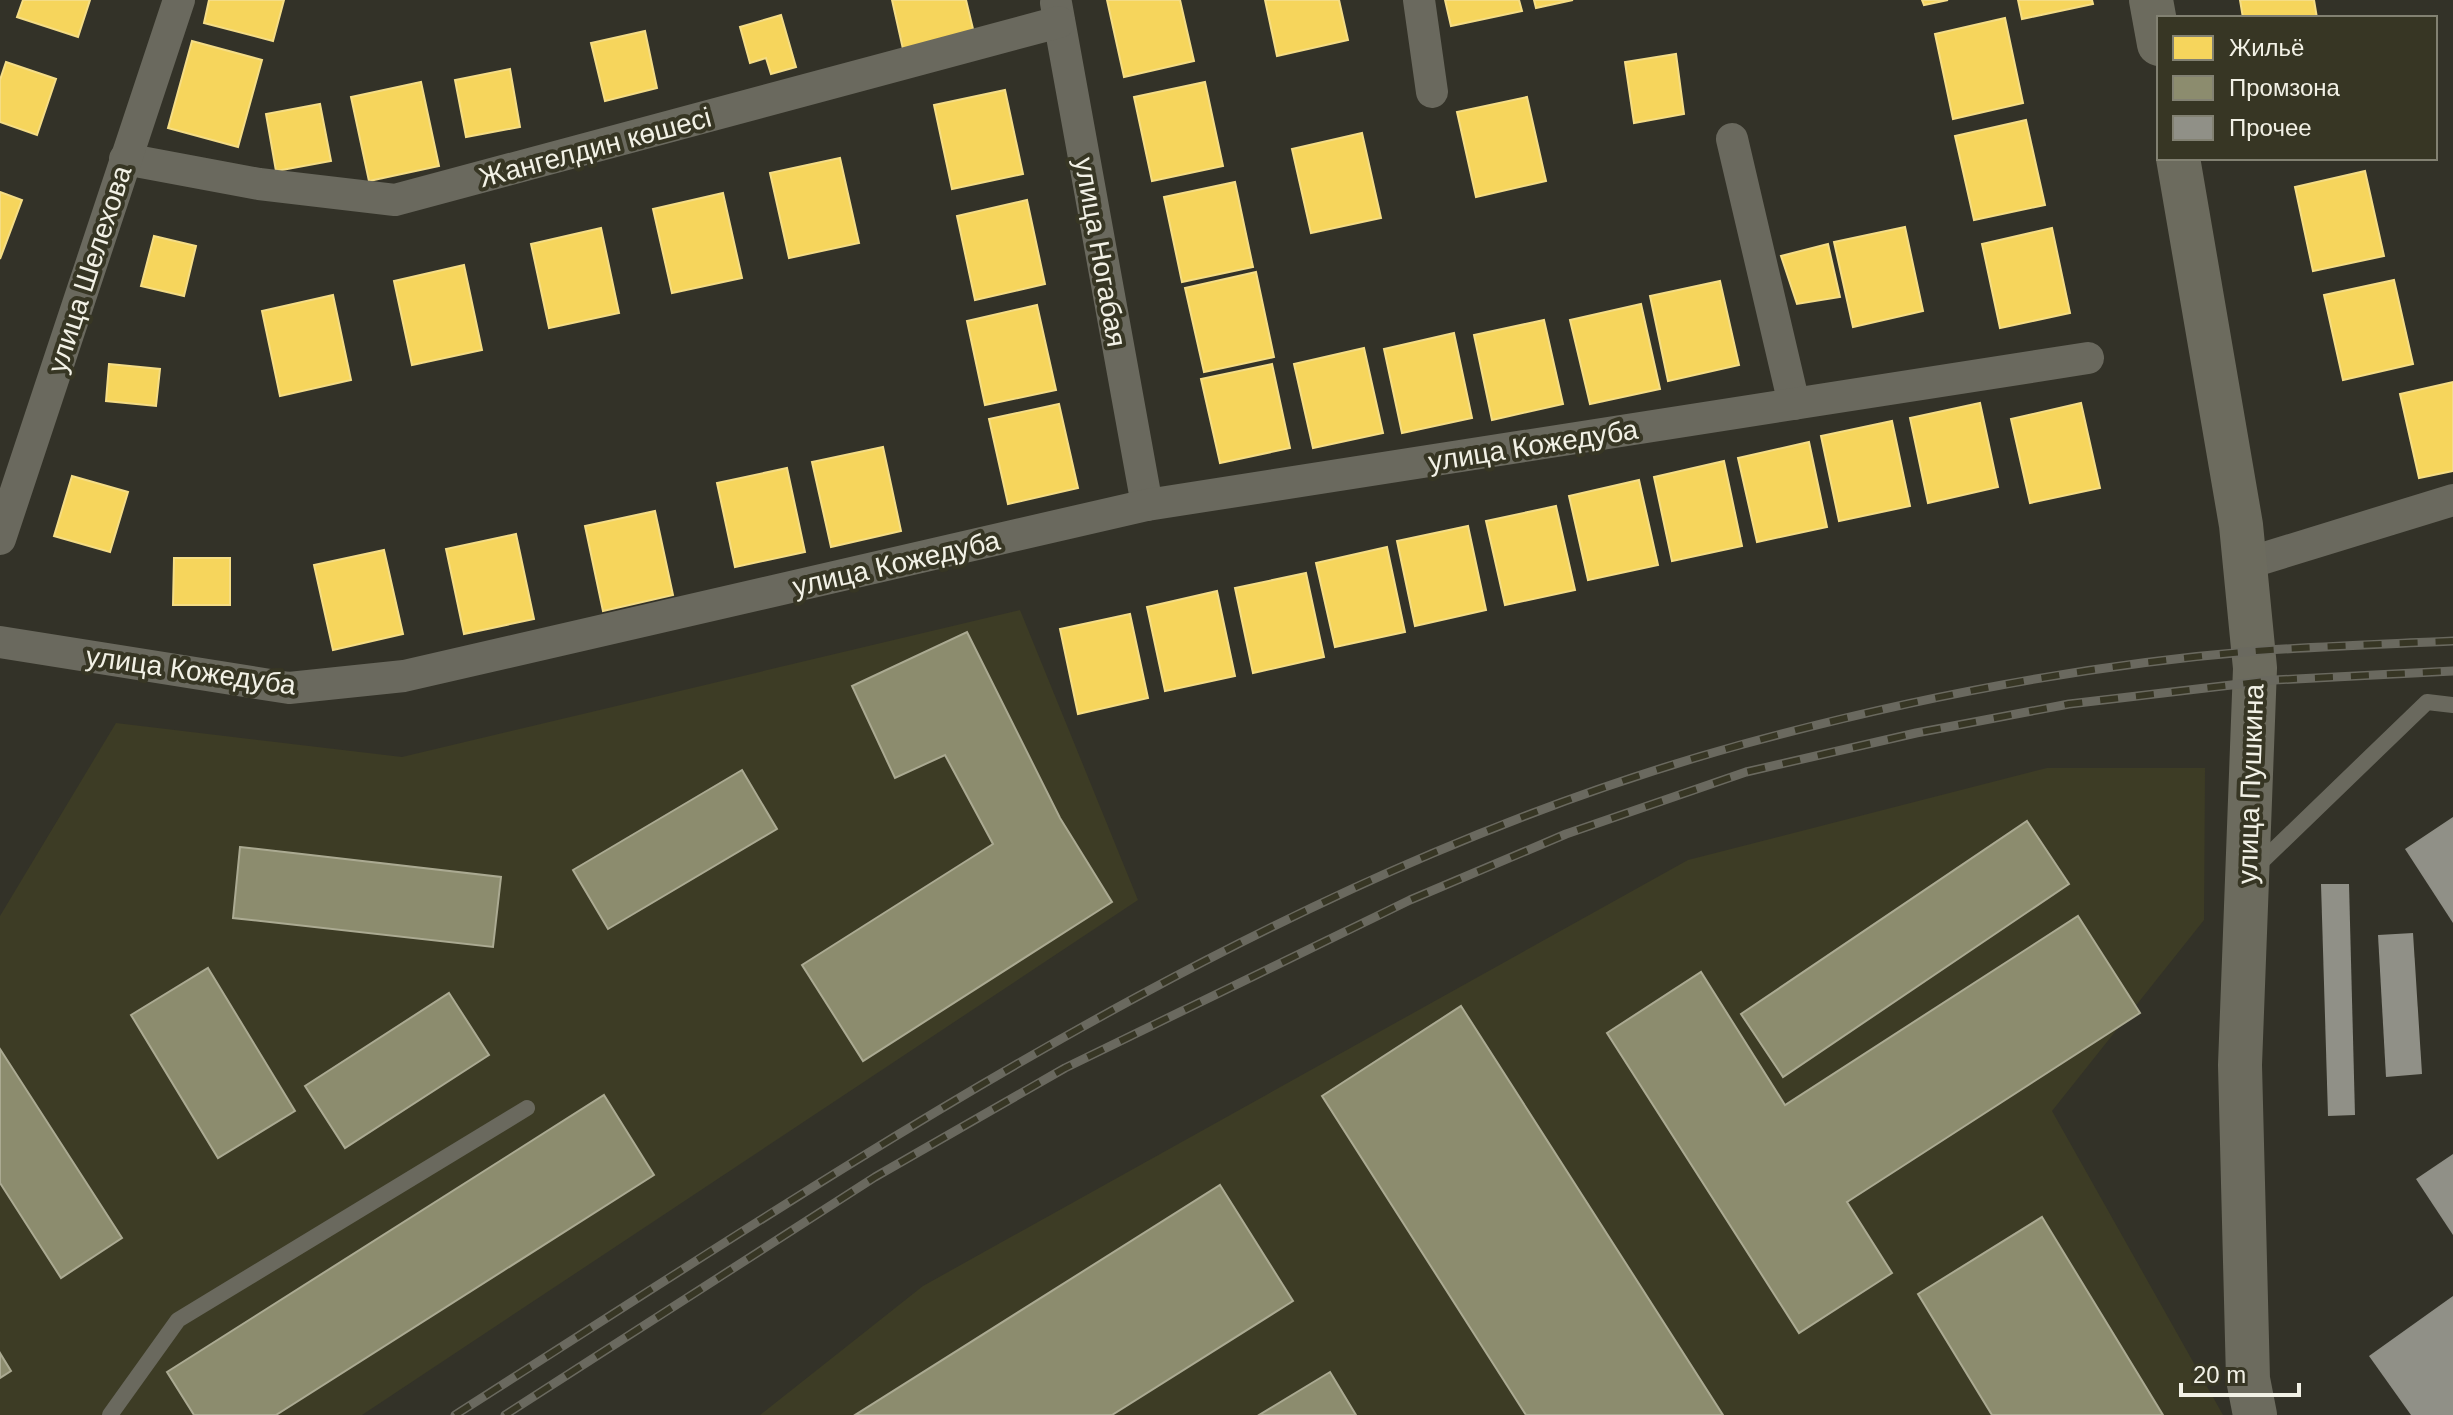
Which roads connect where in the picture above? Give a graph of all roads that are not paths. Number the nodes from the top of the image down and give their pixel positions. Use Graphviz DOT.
graph roads {
  1 [pos="179,0"];
  2 [pos="1419,0"];
  3 [pos="2151,0"];
  4 [pos="1057,11"];
  5 [pos="2157,33"];
  6 [pos="1432,92"];
  7 [pos="1732,139"];
  8 [pos="125,159"];
  9 [pos="2178,160"];
  10 [pos="2088,358"];
  11 [pos="1794,404"];
  12 [pos="2453,500"];
  13 [pos="1147,505"];
  14 [pos="0,539"];
  15 [pos="2245,564"];
  16 [pos="0,642"];
  17 [pos="2453,705"];
  18 [pos="2247,876"];
  19 [pos="527,1108"];
  20 [pos="110,1415"];
  21 [pos="2255,1415"];
  1 -- 8 [label="street, улица Шелехова"];
  2 -- 6 [label="street"];
  3 -- 5 [label="street"];
  4 -- 8 [label="street, Жангелдин көшесі"];
  4 -- 13 [label="street, улица Ногабая"];
  7 -- 11 [label="street"];
  8 -- 14 [label="street, улица Шелехова"];
  9 -- 15 [label="street, улица Пушкина"];
  10 -- 11 [label="street, улица Кожедуба"];
  11 -- 13 [label="street, улица Кожедуба"];
  12 -- 15 [label="street"];
  13 -- 16 [label="street, улица Кожедуба"];
  15 -- 18 [label="street, улица Пушкина"];
  17 -- 18 [label="lane"];
  18 -- 21 [label="street, улица Пушкина"];
  19 -- 20 [label="lane"];
}
